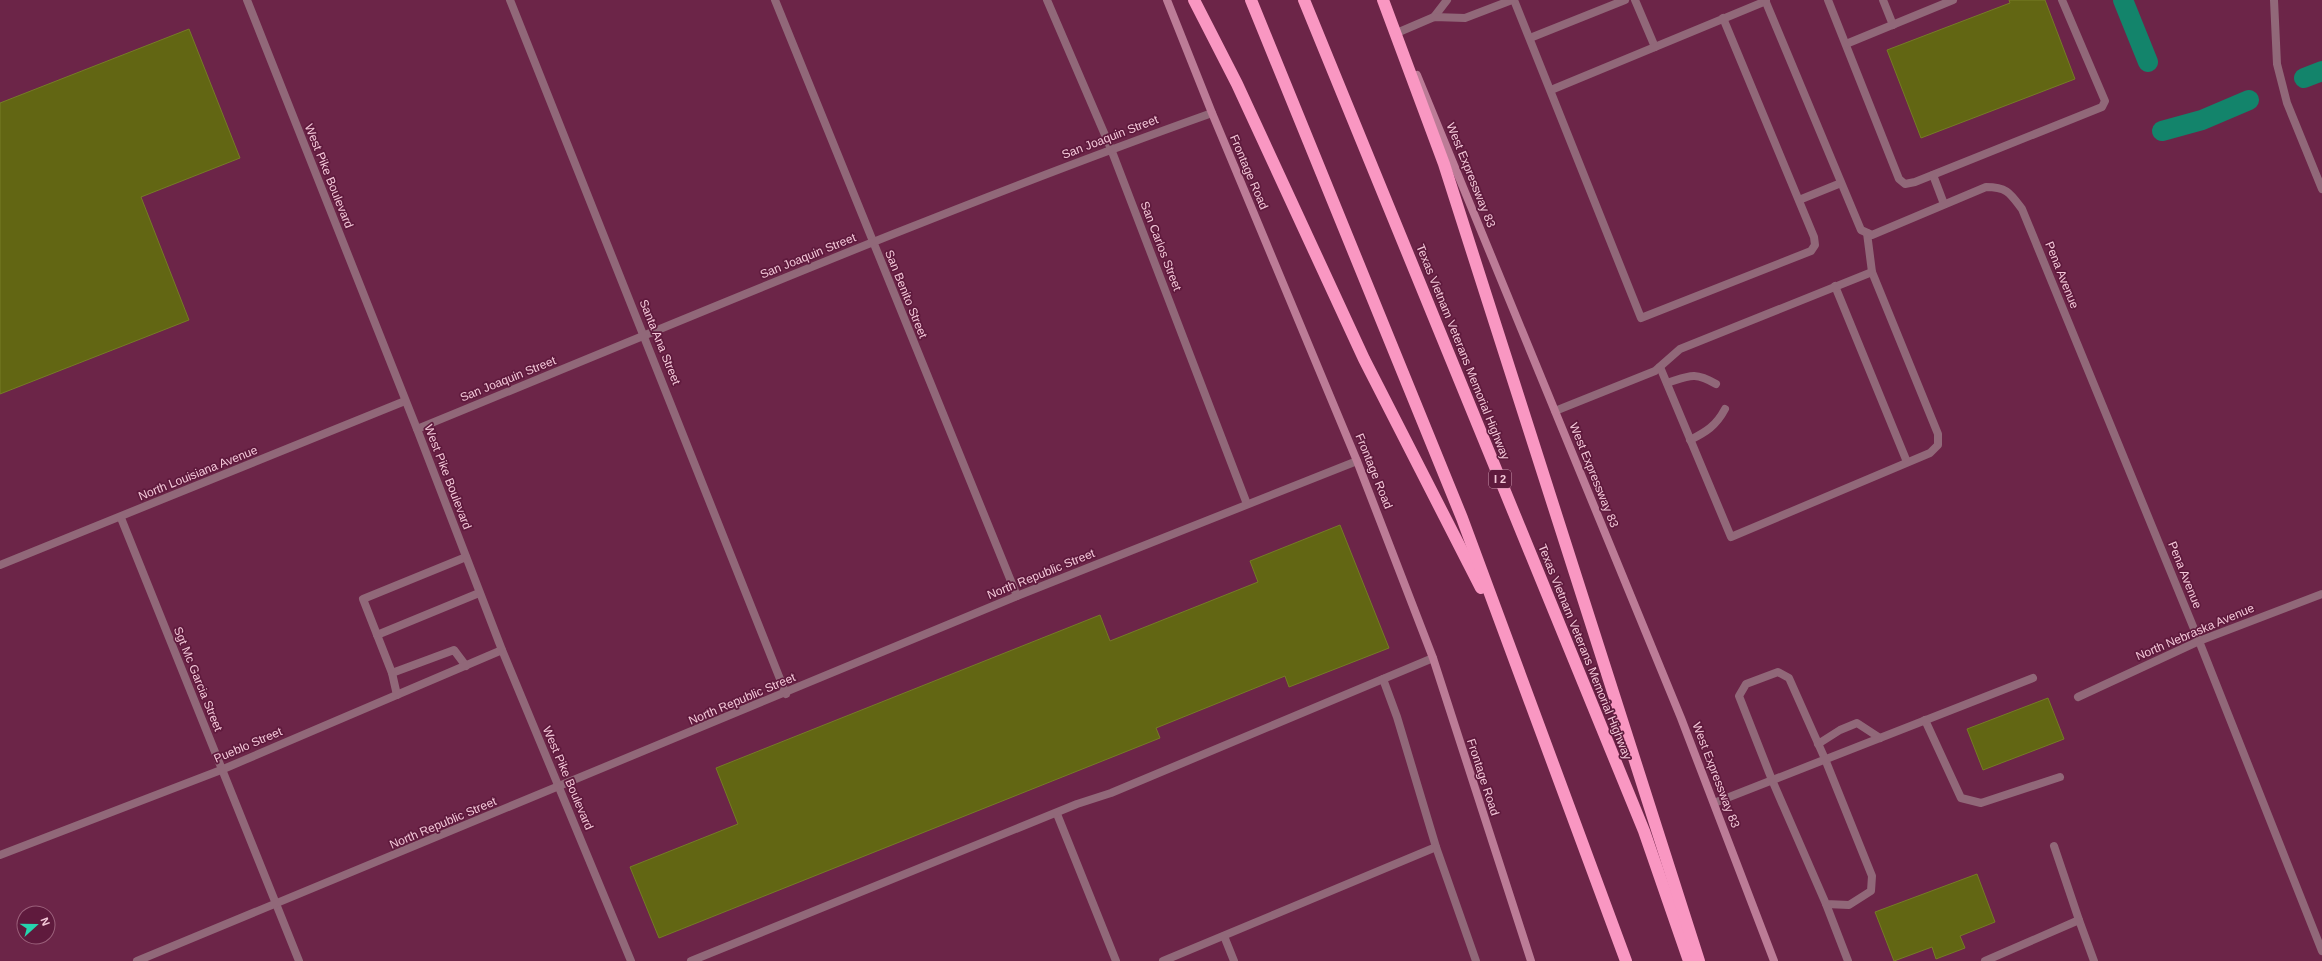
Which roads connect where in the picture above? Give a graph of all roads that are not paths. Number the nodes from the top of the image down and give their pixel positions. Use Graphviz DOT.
graph roads {
  1 [pos="247,0"];
  2 [pos="510,0"];
  3 [pos="775,0"];
  4 [pos="1047,0"];
  5 [pos="1167,0"];
  6 [pos="1194,0"];
  7 [pos="1251,0"];
  8 [pos="1304,0"];
  9 [pos="1385,0"];
  10 [pos="1447,0"];
  11 [pos="1513,0"];
  12 [pos="1625,0"];
  13 [pos="1635,0"];
  14 [pos="1765,0"];
  15 [pos="1828,0"];
  16 [pos="1883,0"];
  17 [pos="1953,0"];
  18 [pos="2062,0"];
  19 [pos="2274,0"];
  20 [pos="1434,17"];
  21 [pos="1723,18"];
  22 [pos="1893,24"];
  23 [pos="1399,32"];
  24 [pos="1530,38"];
  25 [pos="1846,44"];
  26 [pos="1655,47"];
  27 [pos="1551,90"];
  28 [pos="1212,113"];
  29 [pos="1111,149"];
  30 [pos="1933,175"];
  31 [pos="1841,183"];
  32 [pos="2322,189"];
  33 [pos="1799,200"];
  34 [pos="1944,204"];
  35 [pos="1867,233"];
  36 [pos="872,243"];
  37 [pos="1872,272"];
  38 [pos="1835,286"];
  39 [pos="645,336"];
  40 [pos="1660,367"];
  41 [pos="1667,383"];
  42 [pos="1716,384"];
  43 [pos="405,401"];
  44 [pos="1725,409"];
  45 [pos="1555,411"];
  46 [pos="417,429"];
  47 [pos="1690,440"];
  48 [pos="1357,461"];
  49 [pos="1907,462"];
  50 [pos="1247,504"];
  51 [pos="120,518"];
  52 [pos="466,557"];
  53 [pos="0,564"];
  54 [pos="479,593"];
  55 [pos="2322,594"];
  56 [pos="1017,596"];
  57 [pos="377,634"];
  58 [pos="1507,638"];
  59 [pos="2199,641"];
  60 [pos="502,650"];
  61 [pos="1433,658"];
  62 [pos="466,666"];
  63 [pos="392,674"];
  64 [pos="2033,678"];
  65 [pos="1383,679"];
  66 [pos="786,694"];
  67 [pos="397,695"];
  68 [pos="2078,697"];
  69 [pos="1925,720"];
  70 [pos="1880,738"];
  71 [pos="1818,744"];
  72 [pos="1825,759"];
  73 [pos="221,770"];
  74 [pos="2060,777"];
  75 [pos="1772,780"];
  76 [pos="559,788"];
  77 [pos="1714,803"];
  78 [pos="1057,814"];
  79 [pos="2054,846"];
  80 [pos="1436,847"];
  81 [pos="0,855"];
  82 [pos="1826,904"];
  83 [pos="276,905"];
  84 [pos="2079,920"];
  85 [pos="1224,936"];
  86 [pos="2322,951"];
  87 [pos="137,961"];
  88 [pos="299,961"];
  89 [pos="631,961"];
  90 [pos="691,961"];
  91 [pos="1116,961"];
  92 [pos="1163,961"];
  93 [pos="1234,961"];
  94 [pos="1476,961"];
  95 [pos="1531,961"];
  96 [pos="1626,961"];
  97 [pos="1689,961"];
  98 [pos="1699,961"];
  99 [pos="1774,961"];
  100 [pos="1848,961"];
  101 [pos="1986,961"];
  102 [pos="2094,961"];
  1 -- 43 [label="street, West Pike Boulevard"];
  2 -- 39 [label="street, Santa Ana Street"];
  3 -- 36 [label="street, San Benito Street"];
  4 -- 29 [label="street, San Carlos Street"];
  5 -- 28 [label="main road, Frontage Road"];
  6 -- 58 [label="highway"];
  7 -- 58 [label="highway"];
  8 -- 97 [label="highway, Texas Vietnam Veterans Memorial Highway / I 2"];
  9 -- 23 [label="main road, West Expressway 83"];
  9 -- 98 [label="highway"];
  10 -- 20 [label="street"];
  11 -- 20 [label="street"];
  11 -- 24 [label="street"];
  12 -- 24 [label="street"];
  13 -- 26 [label="street"];
  14 -- 21 [label="street"];
  14 -- 31 [label="street"];
  15 -- 25 [label="street"];
  16 -- 22 [label="street"];
  17 -- 22 [label="street"];
  18 -- 30 [label="street"];
  19 -- 32 [label="street"];
  20 -- 23 [label="street"];
  21 -- 26 [label="street"];
  21 -- 33 [label="street"];
  22 -- 25 [label="street"];
  23 -- 45 [label="main road, West Expressway 83"];
  24 -- 27 [label="street"];
  25 -- 30 [label="street"];
  26 -- 27 [label="street"];
  27 -- 33 [label="street"];
  28 -- 29 [label="street, San Joaquin Street"];
  28 -- 48 [label="main road, Frontage Road"];
  29 -- 36 [label="street, San Joaquin Street"];
  29 -- 50 [label="street, San Carlos Street"];
  30 -- 34 [label="street"];
  31 -- 33 [label="street"];
  31 -- 35 [label="street"];
  34 -- 35 [label="street, Pena Avenue"];
  34 -- 59 [label="street, Pena Avenue"];
  35 -- 37 [label="street"];
  36 -- 39 [label="street, San Joaquin Street"];
  36 -- 56 [label="street, San Benito Street"];
  37 -- 38 [label="street"];
  37 -- 49 [label="street"];
  38 -- 40 [label="street"];
  38 -- 49 [label="street"];
  39 -- 46 [label="street, San Joaquin Street"];
  39 -- 66 [label="street, Santa Ana Street"];
  40 -- 41 [label="street"];
  40 -- 45 [label="street"];
  41 -- 42 [label="street"];
  41 -- 47 [label="street"];
  43 -- 46 [label="street, West Pike Boulevard"];
  43 -- 51 [label="street, North Louisiana Avenue"];
  44 -- 47 [label="street"];
  45 -- 77 [label="main road, West Expressway 83"];
  46 -- 52 [label="street, West Pike Boulevard"];
  47 -- 49 [label="street"];
  48 -- 50 [label="street, North Republic Street"];
  48 -- 61 [label="main road, Frontage Road"];
  50 -- 56 [label="street, North Republic Street"];
  51 -- 53 [label="street, North Louisiana Avenue"];
  51 -- 73 [label="street, Sgt Mc Garcia Street"];
  52 -- 54 [label="street, West Pike Boulevard"];
  52 -- 57 [label="street"];
  54 -- 57 [label="street"];
  54 -- 60 [label="street, West Pike Boulevard"];
  55 -- 59 [label="street, North Nebraska Avenue"];
  56 -- 66 [label="street, North Republic Street"];
  57 -- 63 [label="street"];
  58 -- 96 [label="highway"];
  59 -- 68 [label="street, North Nebraska Avenue"];
  59 -- 86 [label="street, Pena Avenue"];
  60 -- 62 [label="street, Pueblo Street"];
  60 -- 76 [label="street, West Pike Boulevard"];
  61 -- 65 [label="street"];
  61 -- 95 [label="main road, Frontage Road"];
  62 -- 63 [label="street"];
  62 -- 67 [label="street, Pueblo Street"];
  63 -- 67 [label="street"];
  64 -- 69 [label="street"];
  65 -- 78 [label="street"];
  65 -- 80 [label="street"];
  66 -- 76 [label="street, North Republic Street"];
  67 -- 73 [label="street, Pueblo Street"];
  69 -- 70 [label="street"];
  69 -- 74 [label="street"];
  70 -- 71 [label="street"];
  70 -- 72 [label="street"];
  71 -- 72 [label="street"];
  71 -- 75 [label="street"];
  72 -- 75 [label="street"];
  72 -- 82 [label="street"];
  73 -- 81 [label="street, Pueblo Street"];
  73 -- 83 [label="street, Sgt Mc Garcia Street"];
  75 -- 77 [label="street"];
  75 -- 82 [label="street"];
  76 -- 83 [label="street, North Republic Street"];
  76 -- 89 [label="street, West Pike Boulevard"];
  77 -- 99 [label="main road, West Expressway 83"];
  78 -- 90 [label="street"];
  78 -- 91 [label="street"];
  79 -- 84 [label="street"];
  80 -- 85 [label="street"];
  80 -- 94 [label="street"];
  82 -- 100 [label="street"];
  83 -- 87 [label="street, North Republic Street"];
  83 -- 88 [label="street, Sgt Mc Garcia Street"];
  84 -- 101 [label="street"];
  84 -- 102 [label="street"];
  85 -- 92 [label="street"];
  85 -- 93 [label="street"];
}
